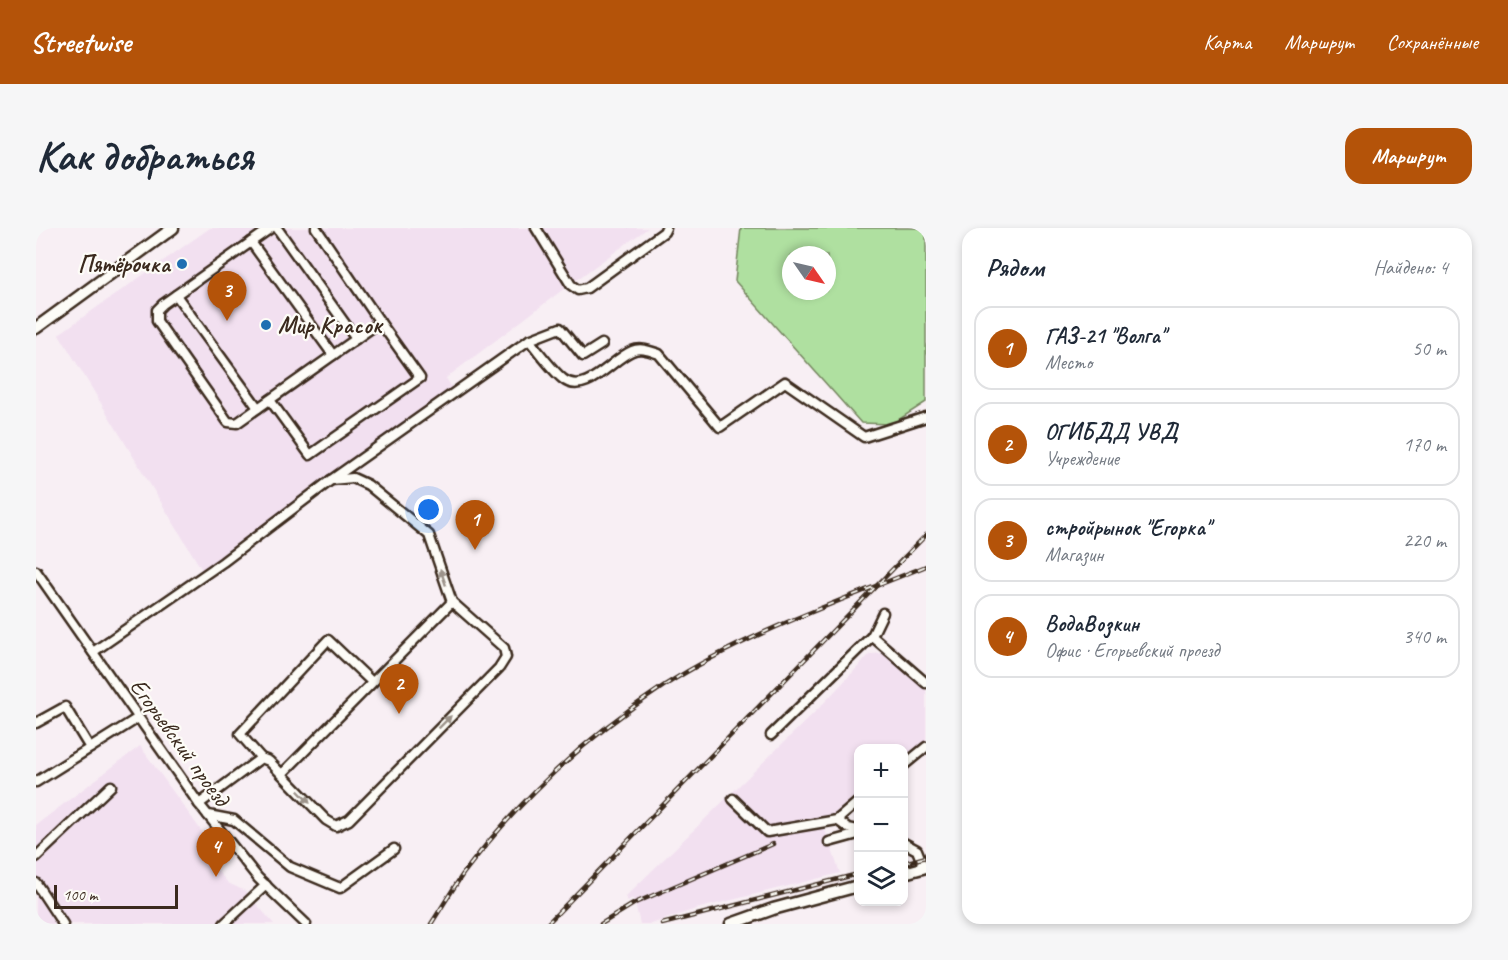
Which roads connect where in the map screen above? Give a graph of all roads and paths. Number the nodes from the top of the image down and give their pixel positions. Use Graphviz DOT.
graph roads {
  1 [pos="173,228"];
  2 [pos="271,228"];
  3 [pos="277,228"];
  4 [pos="316,228"];
  5 [pos="536,228"];
  6 [pos="666,228"];
  7 [pos="251,242"];
  8 [pos="176,295"];
  9 [pos="380,322"];
  10 [pos="36,328"];
  11 [pos="356,339"];
  12 [pos="529,340"];
  13 [pos="602,344"];
  14 [pos="333,355"];
  15 [pos="270,400"];
  16 [pos="258,408"];
  17 [pos="926,417"];
  18 [pos="331,480"];
  19 [pos="36,572"];
  20 [pos="452,602"];
  21 [pos="883,613"];
  22 [pos="872,636"];
  23 [pos="93,652"];
  24 [pos="372,682"];
  25 [pos="926,683"];
  26 [pos="138,718"];
  27 [pos="36,723"];
  28 [pos="771,735"];
  29 [pos="926,747"];
  30 [pos="90,748"];
  31 [pos="261,758"];
  32 [pos="908,761"];
  33 [pos="282,774"];
  34 [pos="36,782"];
  35 [pos="111,786"];
  36 [pos="733,799"];
  37 [pos="199,804"];
  38 [pos="854,805"];
  39 [pos="208,815"];
  40 [pos="837,820"];
  41 [pos="854,830"];
  42 [pos="854,833"];
  43 [pos="829,842"];
  44 [pos="922,848"];
  45 [pos="394,849"];
  46 [pos="36,857"];
  47 [pos="925,867"];
  48 [pos="908,872"];
  49 [pos="36,883"];
  50 [pos="266,885"];
  51 [pos="854,887"];
  52 [pos="63,924"];
  53 [pos="224,924"];
  54 [pos="306,924"];
  55 [pos="731,924"];
  1 -- 10 [label="main road"];
  2 -- 7 [label="street"];
  3 -- 11 [label="street"];
  4 -- 9 [label="street"];
  5 -- 6 [label="street"];
  7 -- 8 [label="street"];
  7 -- 14 [label="street"];
  8 -- 16 [label="street"];
  8 -- 16 [label="street"];
  9 -- 11 [label="street"];
  9 -- 15 [label="street"];
  11 -- 14 [label="street"];
  12 -- 13 [label="street"];
  12 -- 17 [label="street"];
  12 -- 18 [label="street"];
  14 -- 15 [label="street"];
  15 -- 16 [label="street"];
  20 -- 18 [label="street, one-way"];
  18 -- 23 [label="street"];
  19 -- 23 [label="street, Егорьевский проезд"];
  20 -- 24 [label="street"];
  33 -- 20 [label="street, one-way"];
  21 -- 22 [label="street"];
  22 -- 25 [label="street"];
  22 -- 28 [label="street"];
  23 -- 26 [label="street, Егорьевский проезд"];
  24 -- 31 [label="street"];
  24 -- 33 [label="street"];
  26 -- 30 [label="street"];
  26 -- 37 [label="street, Егорьевский проезд"];
  27 -- 30 [label="street"];
  29 -- 32 [label="street"];
  30 -- 34 [label="street"];
  31 -- 33 [label="street"];
  31 -- 37 [label="street"];
  35 -- 46 [label="street"];
  36 -- 40 [label="street"];
  37 -- 39 [label="street, Егорьевский проезд"];
  38 -- 40 [label="street"];
  39 -- 45 [label="street"];
  39 -- 50 [label="street, Егорьевский проезд"];
  40 -- 41 [label="street"];
  42 -- 43 [label="street"];
  44 -- 47 [label="street"];
  47 -- 48 [label="main road"];
  49 -- 52 [label="street"];
  50 -- 53 [label="street"];
  50 -- 54 [label="street, Егорьевский проезд"];
  51 -- 55 [label="main road"];
}
